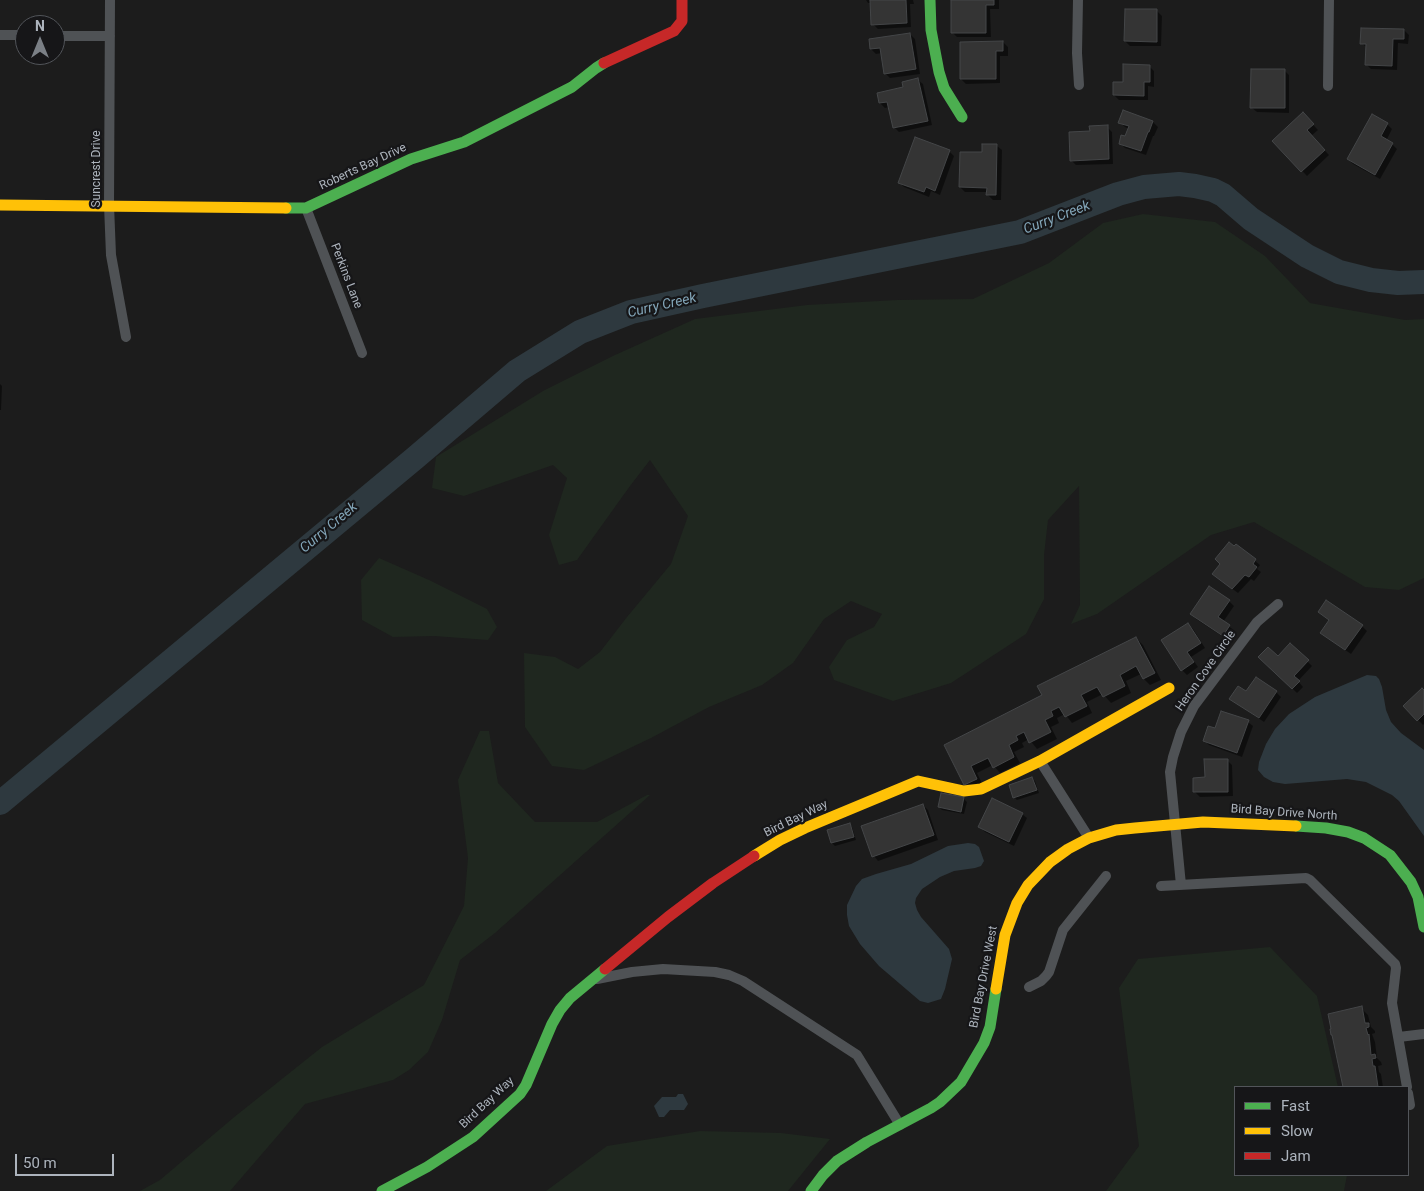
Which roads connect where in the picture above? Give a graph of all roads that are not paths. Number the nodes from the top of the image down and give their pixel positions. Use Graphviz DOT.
graph roads {
  1 [pos="110,0"];
  2 [pos="682,0"];
  3 [pos="930,0"];
  4 [pos="1078,0"];
  5 [pos="1329,0"];
  6 [pos="0,35"];
  7 [pos="15,35"];
  8 [pos="65,36"];
  9 [pos="110,36"];
  10 [pos="1079,85"];
  11 [pos="1328,86"];
  12 [pos="962,117"];
  13 [pos="0,204"];
  14 [pos="109,205"];
  15 [pos="306,208"];
  16 [pos="126,337"];
  17 [pos="362,353"];
  18 [pos="1278,604"];
  19 [pos="1169,688"];
  20 [pos="1040,761"];
  21 [pos="1175,824"];
  22 [pos="1089,838"];
  23 [pos="1106,876"];
  24 [pos="1182,885"];
  25 [pos="1161,886"];
  26 [pos="1424,927"];
  27 [pos="594,979"];
  28 [pos="1029,987"];
  29 [pos="1424,1034"];
  30 [pos="1399,1037"];
  31 [pos="1407,1086"];
  32 [pos="1409,1098"];
  33 [pos="1410,1104"];
  34 [pos="900,1124"];
  35 [pos="382,1191"];
  36 [pos="811,1191"];
  1 -- 9 [label="street, Suncrest Drive"];
  2 -- 15 [label="street, Roberts Bay Drive"];
  3 -- 12 [label="street"];
  4 -- 10 [label="street"];
  5 -- 11 [label="street"];
  6 -- 7 [label="street"];
  8 -- 9 [label="street"];
  9 -- 14 [label="street, Suncrest Drive"];
  13 -- 14 [label="street, Roberts Bay Drive"];
  14 -- 15 [label="street, Roberts Bay Drive"];
  14 -- 16 [label="street, Suncrest Drive"];
  15 -- 17 [label="street, Perkins Lane"];
  18 -- 21 [label="street, Heron Cove Circle"];
  19 -- 20 [label="street, Bird Bay Way"];
  20 -- 22 [label="street"];
  20 -- 27 [label="street, Bird Bay Way"];
  21 -- 22 [label="street, Bird Bay Drive North"];
  21 -- 24 [label="street, Heron Cove Circle"];
  21 -- 26 [label="street, Bird Bay Drive North"];
  22 -- 34 [label="street, Bird Bay Drive West"];
  23 -- 28 [label="street"];
  24 -- 25 [label="street"];
  24 -- 30 [label="street"];
  27 -- 34 [label="street, Bird Bay Way"];
  27 -- 35 [label="street, Bird Bay Way"];
  29 -- 30 [label="street"];
  30 -- 31 [label="street"];
  32 -- 33 [label="street"];
  34 -- 36 [label="street, Bird Bay Drive West"];
}
